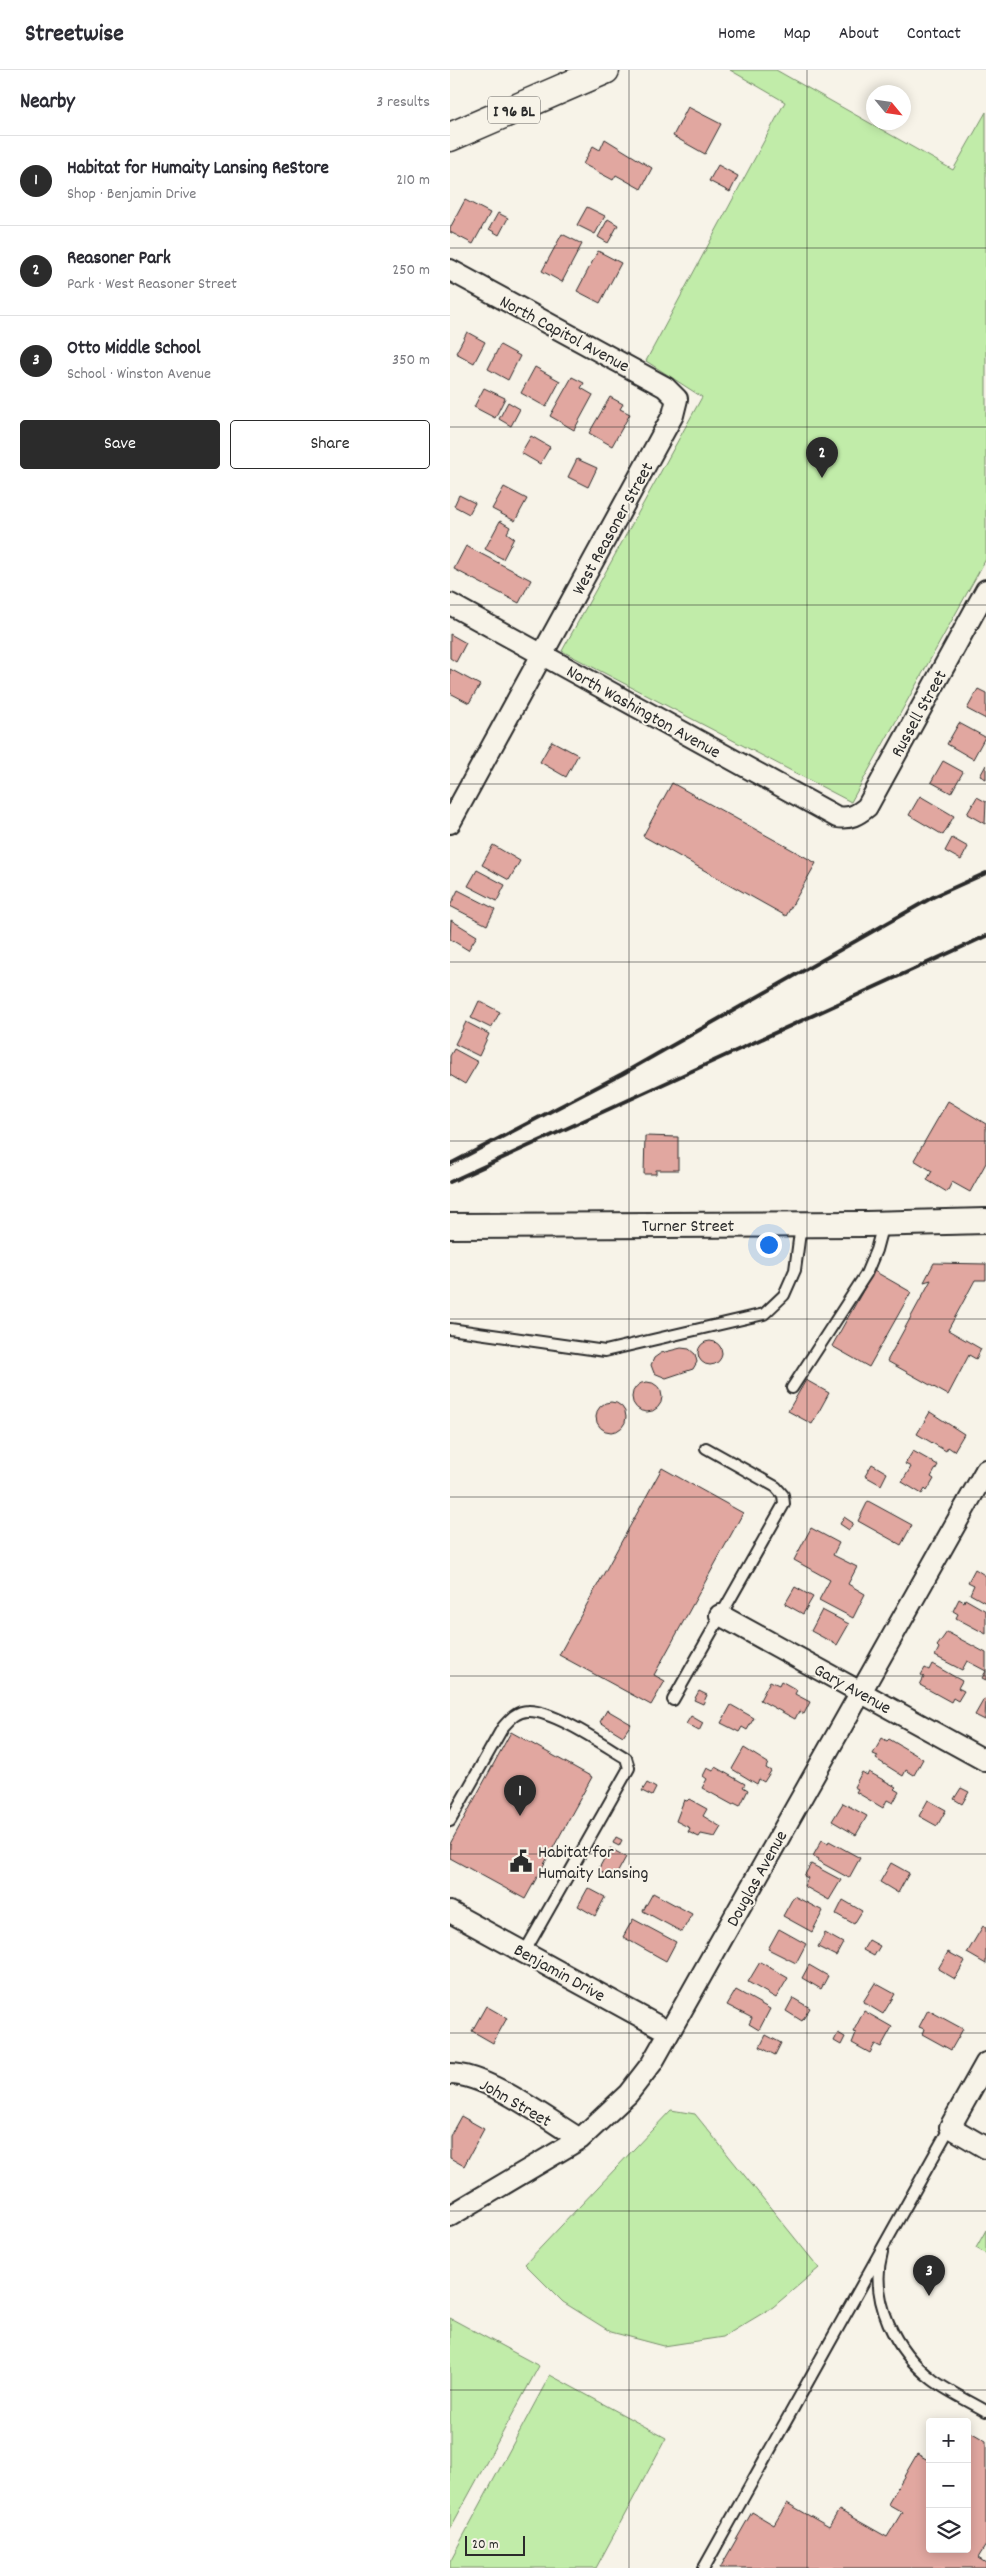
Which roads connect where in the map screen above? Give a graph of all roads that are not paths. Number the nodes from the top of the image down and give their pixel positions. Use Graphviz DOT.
graph roads {
  1 [pos="605,70"];
  2 [pos="578,76"];
  3 [pos="450,138"];
  4 [pos="450,270"];
  5 [pos="677,399"];
  6 [pos="986,590"];
  7 [pos="450,604"];
  8 [pos="542,655"];
  9 [pos="837,818"];
  10 [pos="450,823"];
  11 [pos="986,1221"];
  12 [pos="883,1224"];
  13 [pos="801,1225"];
  14 [pos="450,1226"];
  15 [pos="450,1329"];
  16 [pos="792,1388"];
  17 [pos="706,1448"];
  18 [pos="986,1470"];
  19 [pos="720,1615"];
  20 [pos="861,1692"];
  21 [pos="673,1700"];
  22 [pos="986,1761"];
  23 [pos="450,1821"];
  24 [pos="450,1912"];
  25 [pos="524,1952"];
  26 [pos="669,2032"];
  27 [pos="986,2063"];
  28 [pos="450,2074"];
  29 [pos="950,2127"];
  30 [pos="580,2139"];
  31 [pos="986,2148"];
  32 [pos="450,2216"];
  33 [pos="885,2242"];
  34 [pos="986,2411"];
  35 [pos="704,2568"];
  1 -- 2 [label="main road, I 96 BL"];
  2 -- 3 [label="main road, I 96 BL"];
  4 -- 5 [label="street, North Capitol Avenue"];
  5 -- 8 [label="street, West Reasoner Street"];
  6 -- 9 [label="street, Russell Street"];
  7 -- 8 [label="street, North Washington Avenue"];
  8 -- 9 [label="street, North Washington Avenue"];
  8 -- 10 [label="street, West Reasoner Street"];
  11 -- 12 [label="street, Turner Street"];
  12 -- 13 [label="street, Turner Street"];
  12 -- 16 [label="lane"];
  13 -- 14 [label="street, Turner Street"];
  13 -- 15 [label="lane"];
  17 -- 19 [label="lane"];
  18 -- 20 [label="street, Douglas Avenue"];
  19 -- 20 [label="street, Gary Avenue"];
  19 -- 21 [label="lane"];
  20 -- 22 [label="street, Gary Avenue"];
  20 -- 26 [label="street, Douglas Avenue"];
  23 -- 25 [label="lane"];
  24 -- 25 [label="street, Benjamin Drive"];
  25 -- 26 [label="street, Benjamin Drive"];
  26 -- 30 [label="street, Douglas Avenue"];
  27 -- 29 [label="street"];
  28 -- 30 [label="street, John Street"];
  29 -- 31 [label="street"];
  29 -- 33 [label="lane"];
  30 -- 32 [label="street, Douglas Avenue"];
  33 -- 34 [label="lane"];
  33 -- 35 [label="lane"];
}
